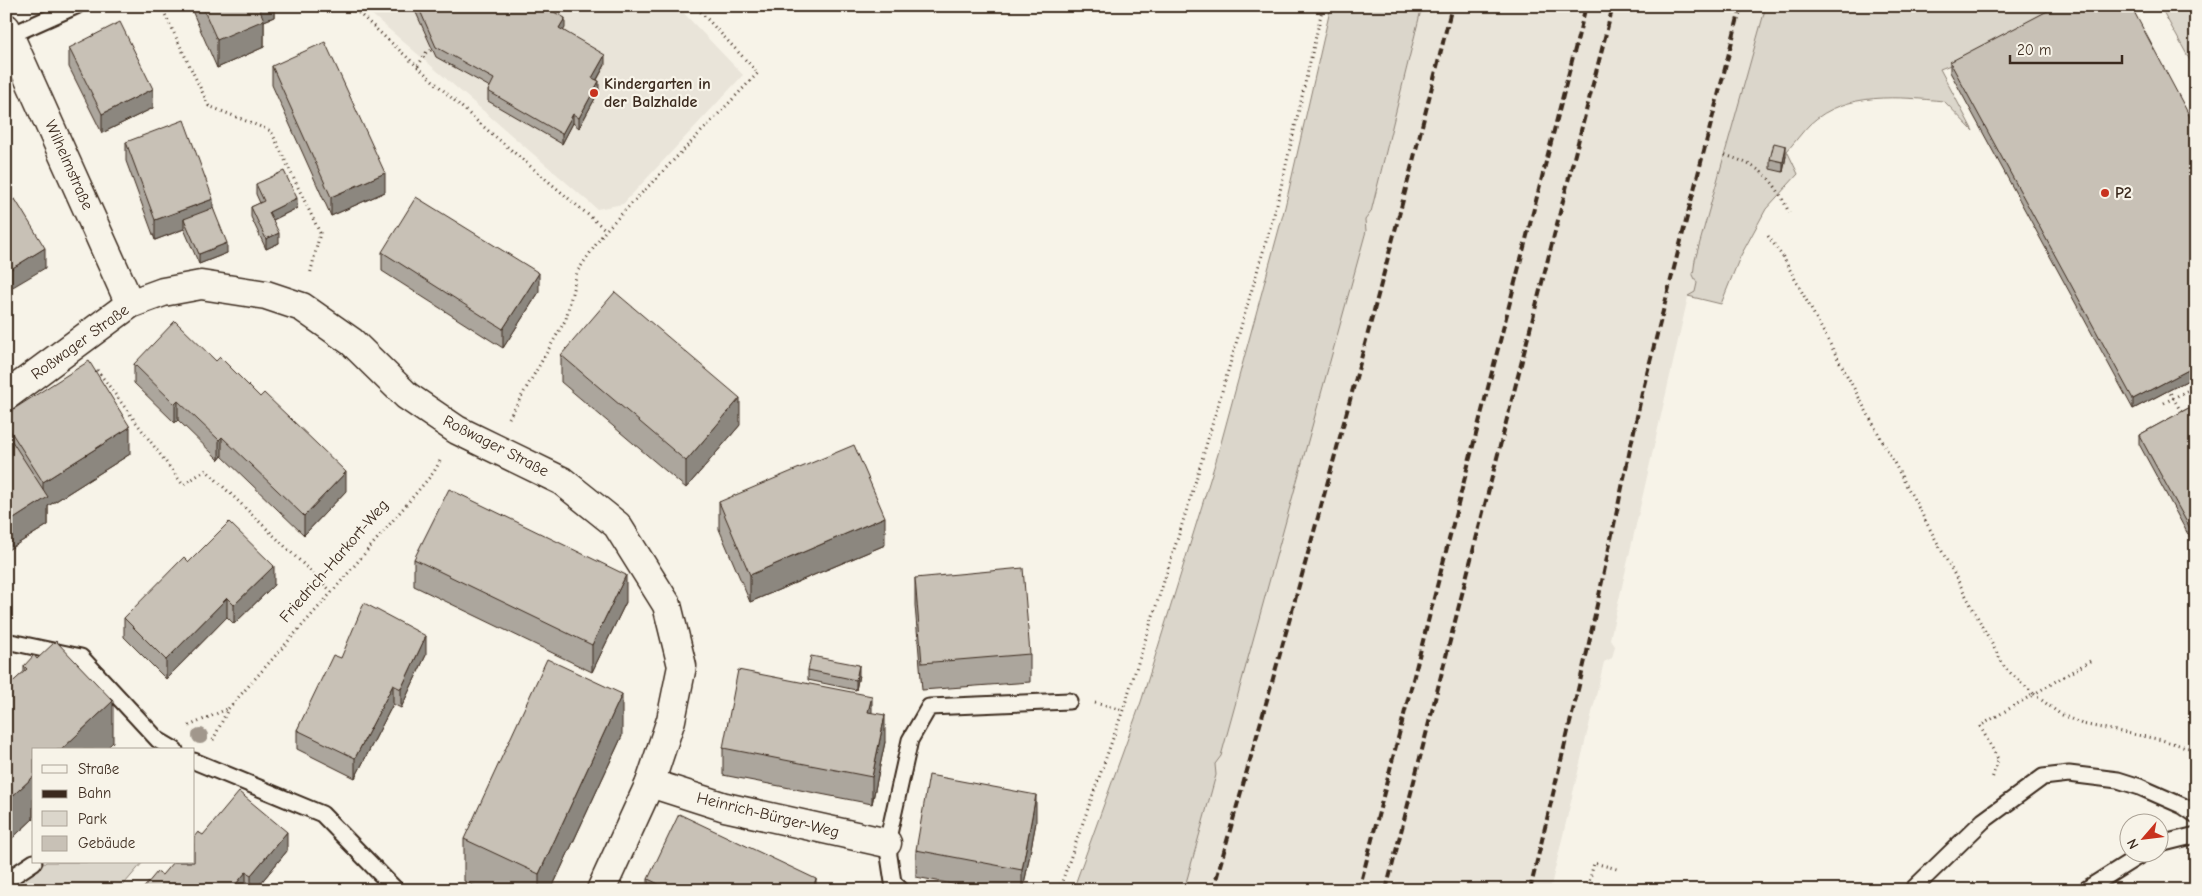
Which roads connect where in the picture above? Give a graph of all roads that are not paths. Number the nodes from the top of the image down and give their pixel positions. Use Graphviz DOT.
graph roads {
  1 [pos="76,6"];
  2 [pos="9,31"];
  3 [pos="130,304"];
  4 [pos="6,396"];
  5 [pos="6,641"];
  6 [pos="1069,701"];
  7 [pos="154,745"];
  8 [pos="167,748"];
  9 [pos="197,763"];
  10 [pos="650,783"];
  11 [pos="2196,815"];
  12 [pos="2196,835"];
  13 [pos="2170,842"];
  14 [pos="887,843"];
  15 [pos="32,863"];
  16 [pos="2126,864"];
  17 [pos="7,880"];
  18 [pos="396,890"];
  19 [pos="601,890"];
  20 [pos="901,890"];
  21 [pos="1912,890"];
  22 [pos="2086,890"];
  1 -- 2 [label="lane"];
  2 -- 3 [label="street, Wilhelmstraße"];
  3 -- 4 [label="street, Roßwager Straße"];
  3 -- 10 [label="street, Roßwager Straße"];
  5 -- 7 [label="lane"];
  6 -- 14 [label="lane"];
  7 -- 8 [label="lane"];
  9 -- 18 [label="lane"];
  10 -- 14 [label="street, Heinrich-Bürger-Weg"];
  10 -- 19 [label="street, Roßwager Straße"];
  11 -- 21 [label="lane"];
  12 -- 13 [label="lane"];
  14 -- 20 [label="lane"];
  15 -- 17 [label="lane"];
  16 -- 22 [label="lane"];
}
